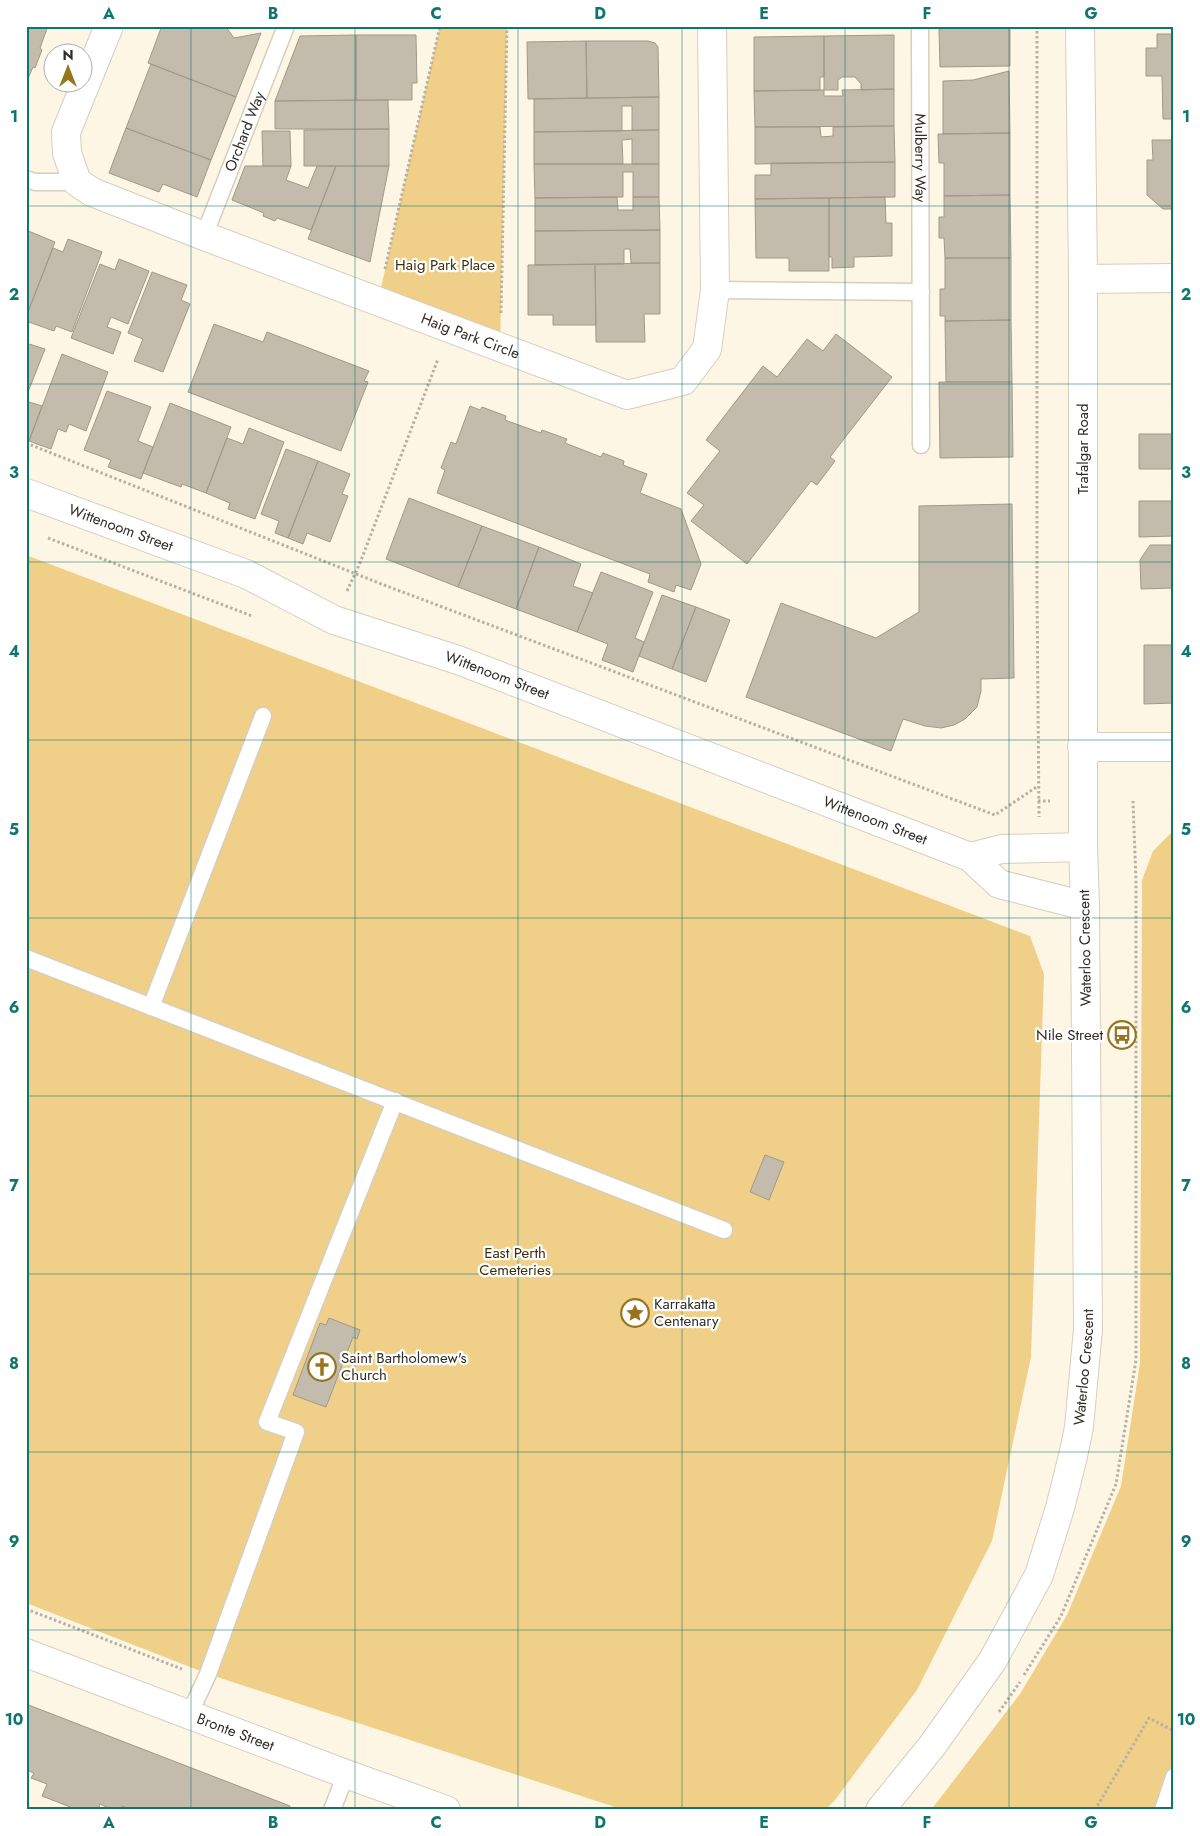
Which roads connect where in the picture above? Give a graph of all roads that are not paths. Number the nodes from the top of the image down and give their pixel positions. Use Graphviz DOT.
graph roads {
  1 [pos="108,26"];
  2 [pos="286,26"];
  3 [pos="712,26"];
  4 [pos="920,26"];
  5 [pos="1080,26"];
  6 [pos="26,179"];
  7 [pos="77,182"];
  8 [pos="204,236"];
  9 [pos="1174,278"];
  10 [pos="1083,279"];
  11 [pos="714,290"];
  12 [pos="921,292"];
  13 [pos="921,446"];
  14 [pos="26,493"];
  15 [pos="263,716"];
  16 [pos="1082,746"];
  17 [pos="1174,746"];
  18 [pos="970,857"];
  19 [pos="1083,859"];
  20 [pos="1085,906"];
  21 [pos="26,958"];
  22 [pos="151,1008"];
  23 [pos="395,1101"];
  24 [pos="724,1230"];
  25 [pos="26,1653"];
  26 [pos="189,1715"];
  27 [pos="346,1774"];
  28 [pos="1174,1777"];
  29 [pos="332,1810"];
  30 [pos="446,1810"];
  31 [pos="880,1810"];
  32 [pos="1163,1810"];
  1 -- 7 [label="street"];
  2 -- 8 [label="lane, Orchard Way"];
  3 -- 11 [label="street, Haig Park Circle"];
  4 -- 12 [label="lane, Mulberry Way"];
  5 -- 10 [label="street, Trafalgar Road"];
  6 -- 7 [label="lane"];
  7 -- 8 [label="street, Haig Park Circle"];
  8 -- 11 [label="street, Haig Park Circle"];
  9 -- 10 [label="street"];
  10 -- 16 [label="street, Trafalgar Road"];
  11 -- 12 [label="lane"];
  12 -- 13 [label="lane, Mulberry Way"];
  14 -- 18 [label="street, Wittenoom Street"];
  15 -- 22 [label="lane"];
  16 -- 17 [label="street"];
  16 -- 19 [label="street, Trafalgar Road"];
  18 -- 19 [label="street"];
  18 -- 20 [label="street, Wittenoom Street"];
  19 -- 20 [label="street, Waterloo Crescent"];
  20 -- 31 [label="street, Waterloo Crescent"];
  21 -- 22 [label="lane"];
  22 -- 23 [label="lane"];
  23 -- 24 [label="lane"];
  23 -- 26 [label="lane"];
  25 -- 26 [label="street, Bronte Street"];
  26 -- 27 [label="street, Bronte Street"];
  27 -- 29 [label="lane"];
  27 -- 30 [label="street, Bronte Street"];
  28 -- 32 [label="lane"];
}
